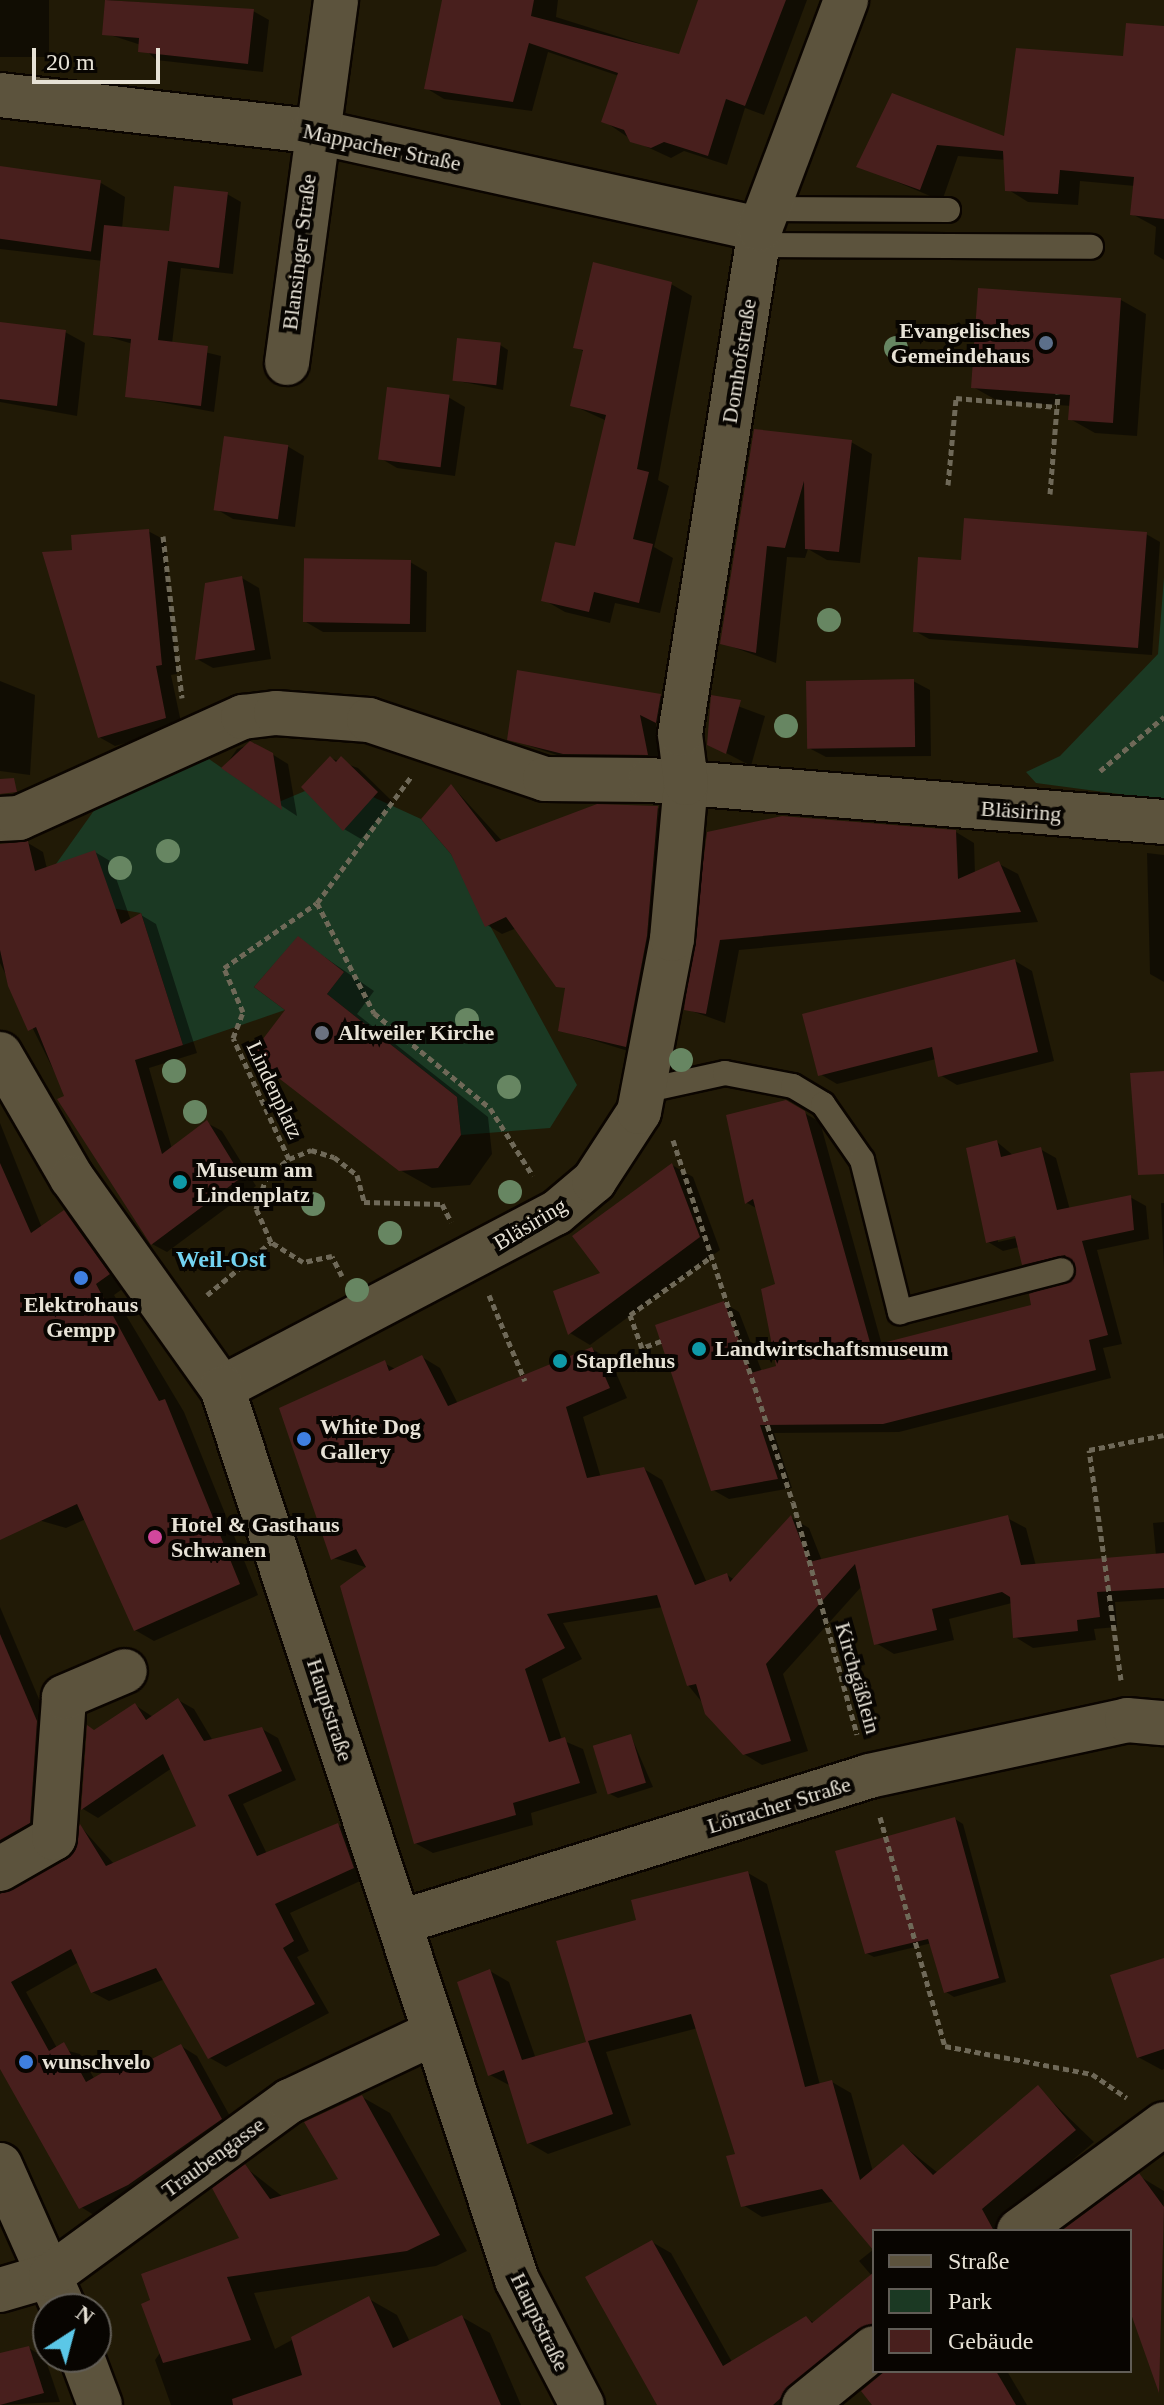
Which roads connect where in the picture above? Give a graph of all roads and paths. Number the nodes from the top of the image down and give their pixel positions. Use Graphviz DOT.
graph roads {
  1 [pos="336,0"];
  2 [pos="846,0"];
  3 [pos="0,95"];
  4 [pos="313,131"];
  5 [pos="948,210"];
  6 [pos="761,228"];
  7 [pos="1091,247"];
  8 [pos="287,363"];
  9 [pos="1058,394"];
  10 [pos="1057,407"];
  11 [pos="948,485"];
  12 [pos="1050,494"];
  13 [pos="163,536"];
  14 [pos="1164,717"];
  15 [pos="680,734"];
  16 [pos="438,742"];
  17 [pos="187,743"];
  18 [pos="686,783"];
  19 [pos="1051,814"];
  20 [pos="0,819"];
  21 [pos="1164,822"];
  22 [pos="317,903"];
  23 [pos="0,1054"];
  24 [pos="641,1102"];
  25 [pos="289,1159"];
  26 [pos="556,1213"];
  27 [pos="271,1242"];
  28 [pos="472,1257"];
  29 [pos="711,1257"];
  30 [pos="1062,1270"];
  31 [pos="363,1316"];
  32 [pos="178,1320"];
  33 [pos="661,1341"];
  34 [pos="525,1381"];
  35 [pos="222,1388"];
  36 [pos="1164,1435"];
  37 [pos="125,1671"];
  38 [pos="1145,1722"];
  39 [pos="869,1776"];
  40 [pos="0,1869"];
  41 [pos="401,1922"];
  42 [pos="434,2033"];
  43 [pos="1152,2115"];
  44 [pos="0,2165"];
  45 [pos="1021,2229"];
  46 [pos="0,2290"];
  47 [pos="57,2292"];
  48 [pos="872,2350"];
  49 [pos="88,2373"];
  50 [pos="100,2405"];
  51 [pos="582,2405"];
  52 [pos="804,2405"];
  1 -- 4 [label="street, Blansinger Straße"];
  2 -- 6 [label="street, Domhofstraße"];
  3 -- 4 [label="street, Mappacher Straße"];
  4 -- 6 [label="street, Mappacher Straße"];
  4 -- 8 [label="street, Blansinger Straße"];
  5 -- 6 [label="lane"];
  6 -- 7 [label="lane"];
  6 -- 15 [label="street, Domhofstraße"];
  9 -- 10 [label="path"];
  10 -- 11 [label="path"];
  10 -- 12 [label="path"];
  13 -- 17 [label="path"];
  14 -- 19 [label="path"];
  15 -- 18 [label="street, Bläsiring"];
  16 -- 17 [label="street, Bläsiring"];
  16 -- 18 [label="street, Bläsiring"];
  16 -- 22 [label="path, Lindenplatz"];
  17 -- 20 [label="street, Bläsiring"];
  18 -- 19 [label="street, Bläsiring"];
  18 -- 24 [label="street, Bläsiring"];
  19 -- 21 [label="street, Bläsiring"];
  22 -- 25 [label="path, Lindenplatz"];
  22 -- 26 [label="path"];
  23 -- 32 [label="street, Hauptstraße"];
  24 -- 26 [label="street, Bläsiring"];
  24 -- 29 [label="path, Kirchgäßlein"];
  24 -- 30 [label="lane"];
  25 -- 27 [label="path, Lindenplatz"];
  25 -- 28 [label="path"];
  26 -- 28 [label="street, Bläsiring"];
  27 -- 31 [label="path"];
  27 -- 32 [label="path"];
  28 -- 31 [label="street, Bläsiring"];
  28 -- 34 [label="path"];
  29 -- 33 [label="path"];
  29 -- 39 [label="path, Kirchgäßlein"];
  31 -- 35 [label="street, Bläsiring"];
  32 -- 35 [label="street, Hauptstraße"];
  35 -- 41 [label="street, Hauptstraße"];
  36 -- 38 [label="path"];
  37 -- 40 [label="street"];
  38 -- 39 [label="street, Lörracher Straße"];
  39 -- 41 [label="street, Lörracher Straße"];
  39 -- 43 [label="path, Kirchgäßlein"];
  41 -- 42 [label="street, Hauptstraße"];
  42 -- 47 [label="street, Traubengasse"];
  42 -- 51 [label="street, Hauptstraße"];
  43 -- 45 [label="street"];
  44 -- 47 [label="street"];
  46 -- 47 [label="street, Traubengasse"];
  48 -- 52 [label="street"];
  49 -- 50 [label="street"];
}
